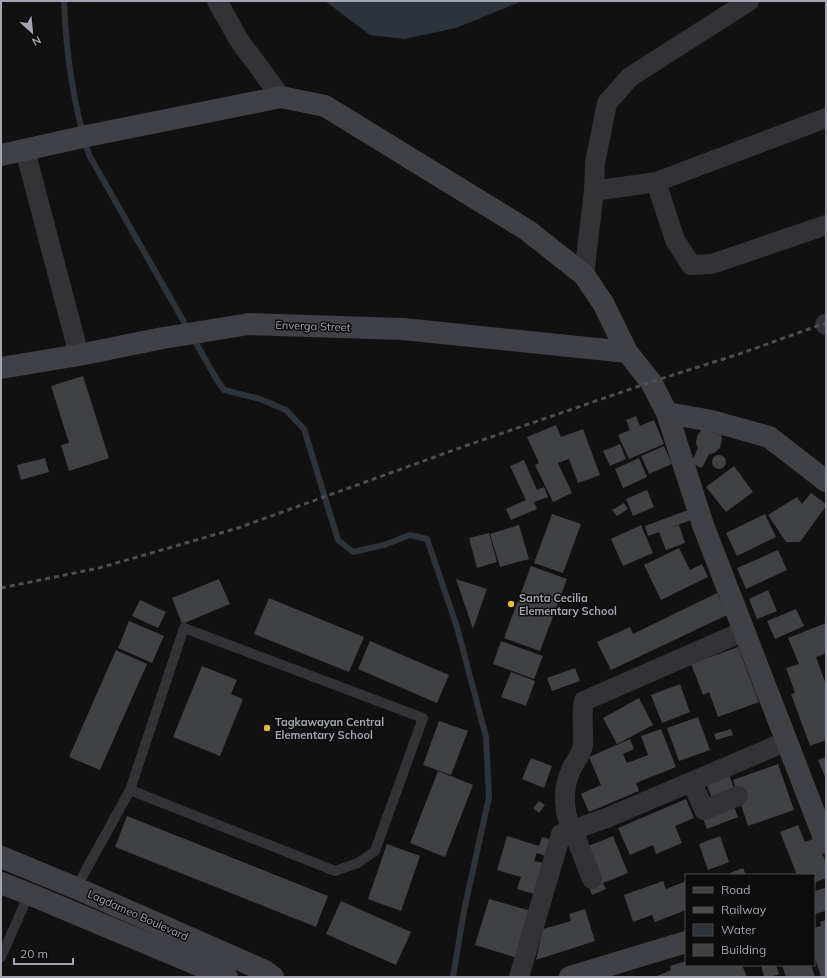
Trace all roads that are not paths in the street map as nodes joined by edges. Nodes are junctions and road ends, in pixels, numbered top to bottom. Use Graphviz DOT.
graph roads {
  1 [pos="217,1"];
  2 [pos="749,1"];
  3 [pos="281,97"];
  4 [pos="826,118"];
  5 [pos="25,150"];
  6 [pos="1,155"];
  7 [pos="656,182"];
  8 [pos="594,191"];
  9 [pos="826,225"];
  10 [pos="584,275"];
  11 [pos="627,352"];
  12 [pos="79,355"];
  13 [pos="1,368"];
  14 [pos="667,413"];
  15 [pos="826,481"];
  16 [pos="744,631"];
  17 [pos="787,741"];
  18 [pos="692,782"];
  19 [pos="130,790"];
  20 [pos="738,796"];
  21 [pos="571,830"];
  22 [pos="826,843"];
  23 [pos="1,857"];
  24 [pos="592,879"];
  25 [pos="1,883"];
  26 [pos="76,888"];
  27 [pos="29,894"];
  28 [pos="826,899"];
  29 [pos="815,903"];
  30 [pos="685,942"];
  31 [pos="1,956"];
  32 [pos="227,977"];
  33 [pos="273,977"];
  34 [pos="519,977"];
  35 [pos="570,977"];
  1 -- 3 [label="street"];
  2 -- 8 [label="street"];
  3 -- 5 [label="main road"];
  3 -- 10 [label="main road"];
  4 -- 7 [label="street"];
  5 -- 6 [label="main road"];
  5 -- 12 [label="street"];
  7 -- 8 [label="street"];
  7 -- 9 [label="street"];
  8 -- 10 [label="street"];
  10 -- 11 [label="main road"];
  11 -- 12 [label="main road, Enverga Street"];
  11 -- 14 [label="main road"];
  12 -- 13 [label="main road, Enverga Street"];
  14 -- 15 [label="main road"];
  14 -- 16 [label="main road"];
  16 -- 17 [label="main road"];
  16 -- 21 [label="street"];
  17 -- 18 [label="street"];
  17 -- 22 [label="main road"];
  18 -- 20 [label="street"];
  18 -- 21 [label="street"];
  19 -- 19 [label="lane"];
  19 -- 26 [label="lane"];
  21 -- 24 [label="street"];
  21 -- 34 [label="street"];
  23 -- 26 [label="main road, Lagdameo Boulevard"];
  25 -- 27 [label="main road, Lagdameo Boulevard"];
  26 -- 33 [label="main road, Lagdameo Boulevard"];
  27 -- 31 [label="lane"];
  27 -- 32 [label="main road, Lagdameo Boulevard"];
  28 -- 29 [label="main road"];
  30 -- 35 [label="main road"];
}
